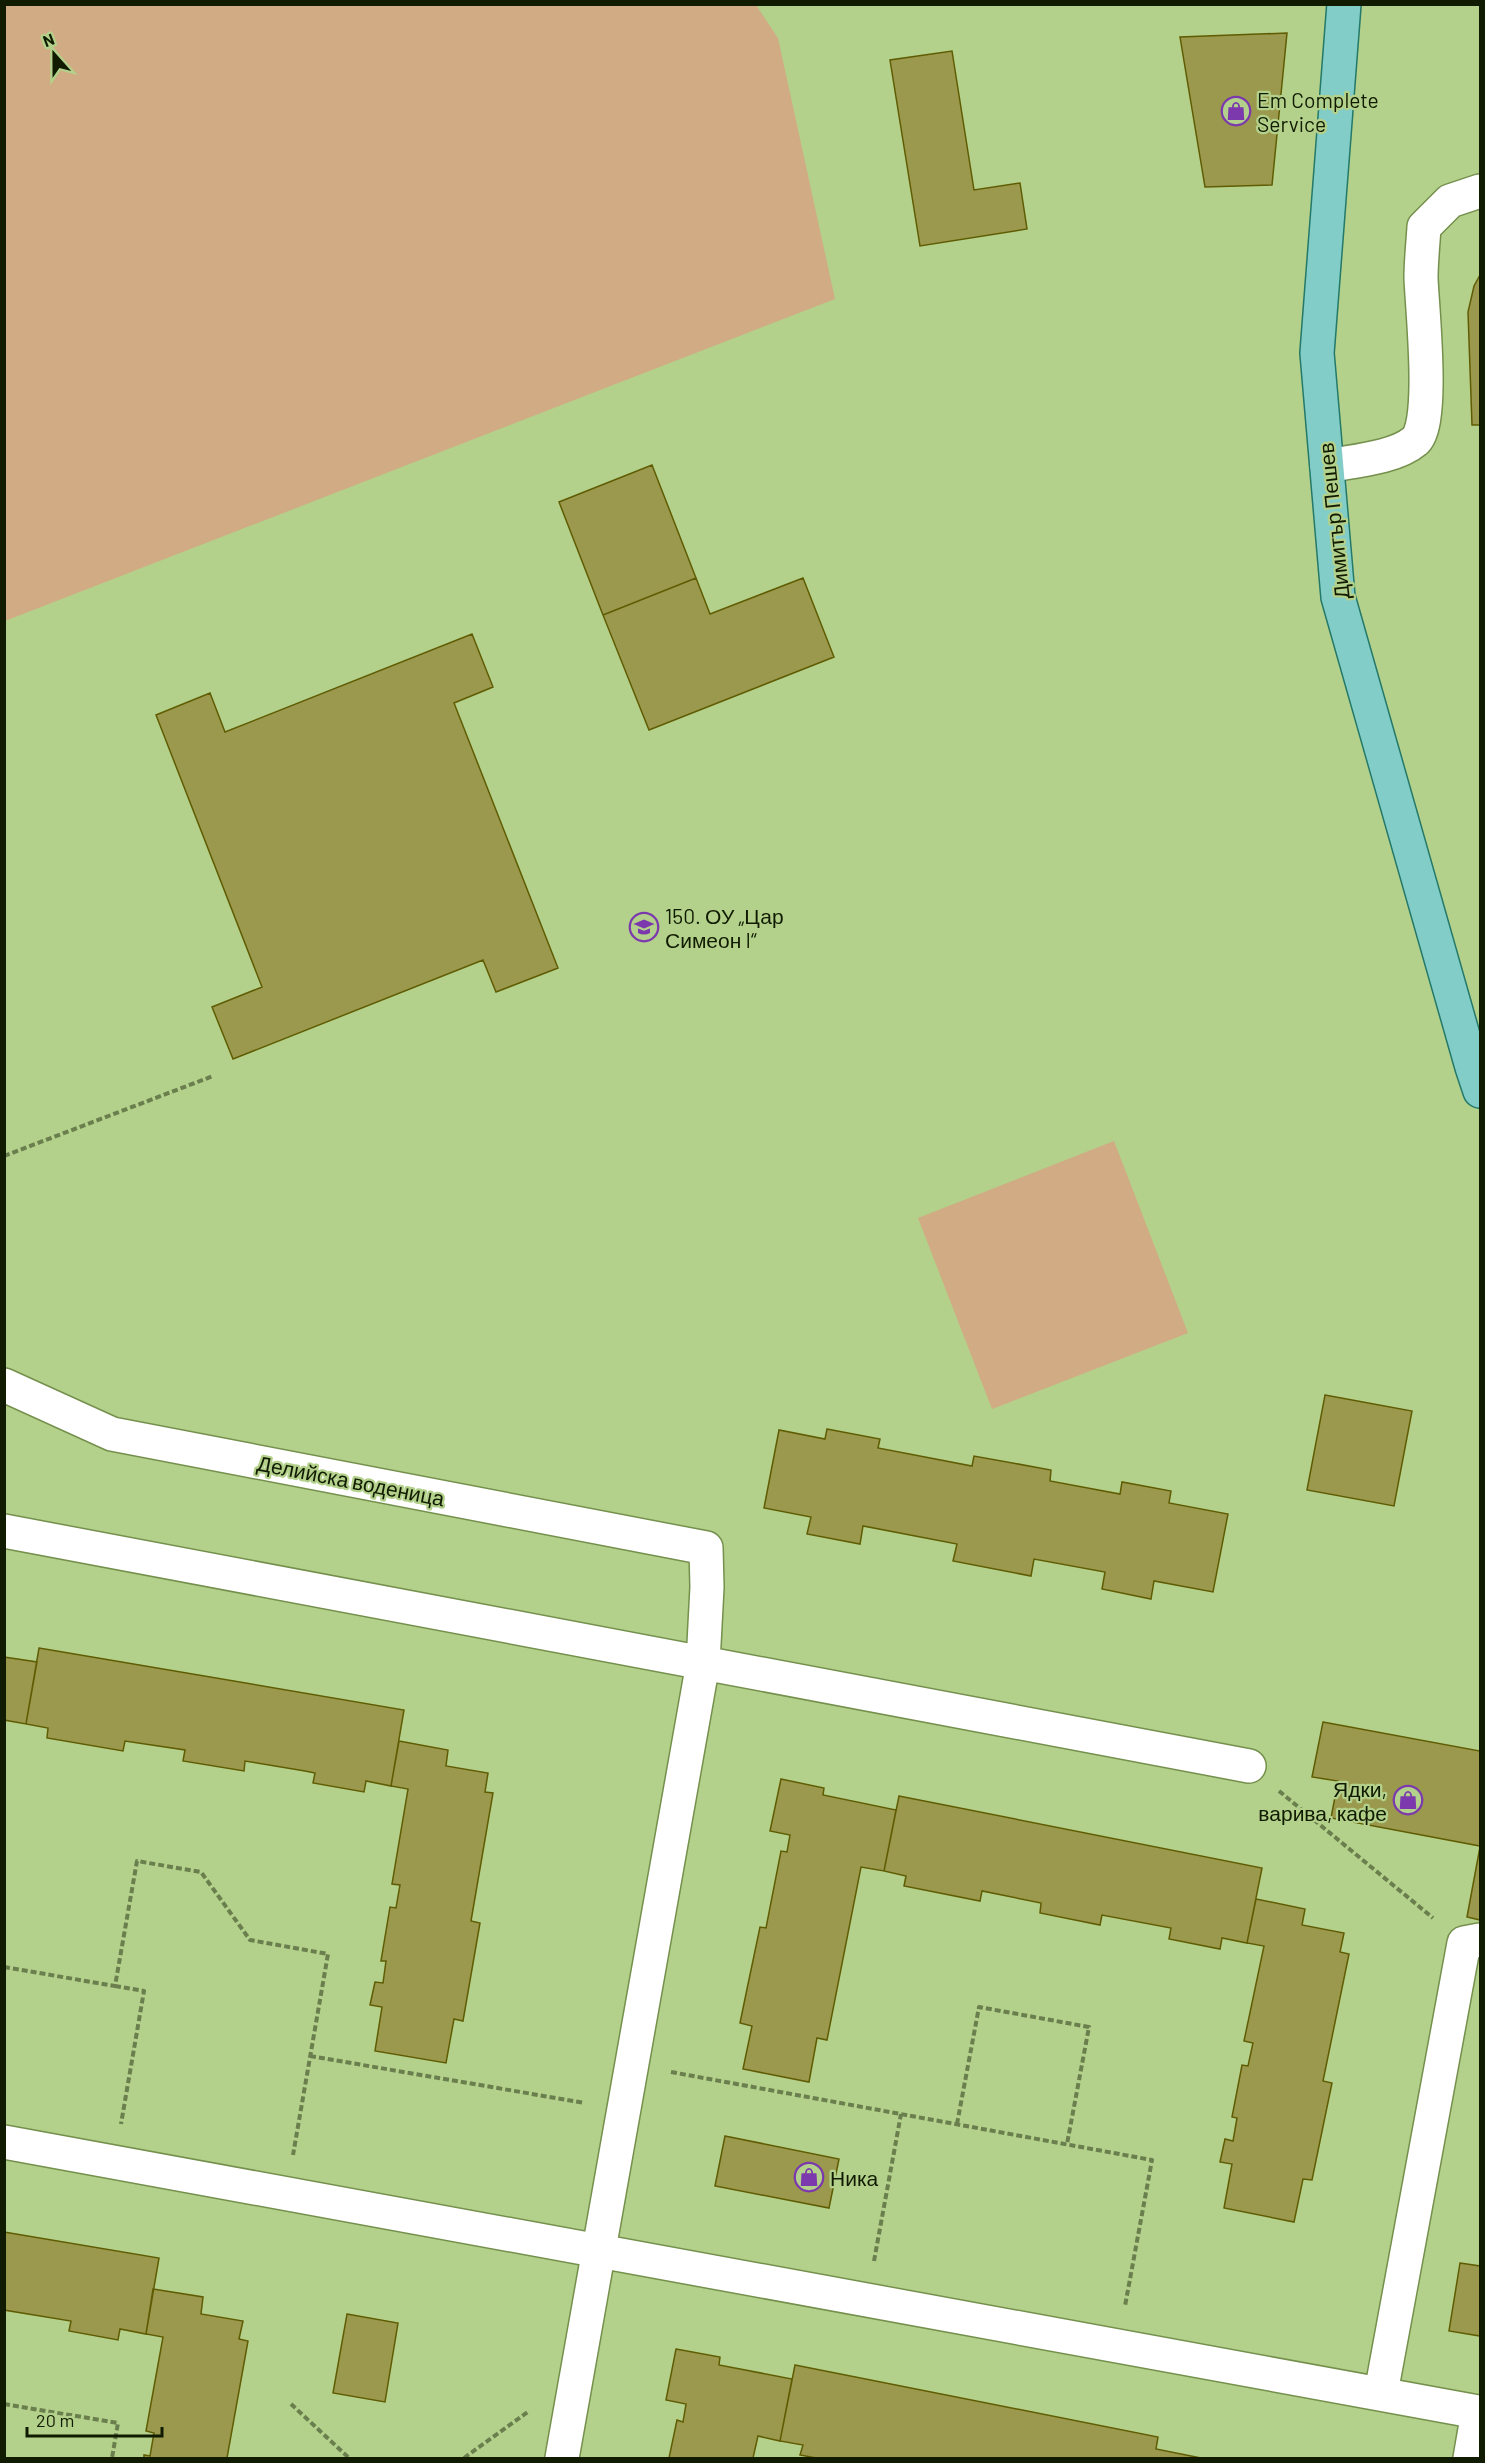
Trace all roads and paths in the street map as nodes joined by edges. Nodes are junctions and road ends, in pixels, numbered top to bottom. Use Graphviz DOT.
graph roads {
  1 [pos="1344,4"];
  2 [pos="1480,191"];
  3 [pos="1327,466"];
  4 [pos="213,1076"];
  5 [pos="1480,1091"];
  6 [pos="4,1156"];
  7 [pos="4,1385"];
  8 [pos="4,1531"];
  9 [pos="703,1663"];
  10 [pos="1249,1766"];
  11 [pos="1472,1942"];
  12 [pos="4,1967"];
  13 [pos="116,1986"];
  14 [pos="310,2056"];
  15 [pos="632,2064"];
  16 [pos="624,2109"];
  17 [pos="901,2114"];
  18 [pos="957,2124"];
  19 [pos="4,2142"];
  20 [pos="1067,2144"];
  21 [pos="114,2162"];
  22 [pos="286,2193"];
  23 [pos="599,2250"];
  24 [pos="867,2300"];
  25 [pos="1117,2345"];
  26 [pos="577,2375"];
  27 [pos="1381,2393"];
  28 [pos="4,2404"];
  29 [pos="291,2404"];
  30 [pos="112,2458"];
  31 [pos="349,2458"];
  32 [pos="464,2458"];
  33 [pos="562,2458"];
  34 [pos="1470,2458"];
  1 -- 3 [label="main road, Димитър Пешев"];
  2 -- 3 [label="street"];
  3 -- 5 [label="main road, Димитър Пешев"];
  4 -- 6 [label="path"];
  7 -- 9 [label="street, Делийска воденица"];
  8 -- 9 [label="street"];
  9 -- 10 [label="street"];
  9 -- 15 [label="street"];
  10 -- 11 [label="path"];
  11 -- 27 [label="street"];
  12 -- 13 [label="path"];
  13 -- 14 [label="path"];
  13 -- 21 [label="path"];
  14 -- 16 [label="path"];
  14 -- 22 [label="path"];
  15 -- 16 [label="street"];
  15 -- 17 [label="path"];
  16 -- 23 [label="street"];
  17 -- 18 [label="path"];
  17 -- 24 [label="path"];
  18 -- 20 [label="path"];
  18 -- 20 [label="path"];
  19 -- 21 [label="street"];
  20 -- 25 [label="path"];
  21 -- 22 [label="street"];
  22 -- 23 [label="street"];
  23 -- 24 [label="street"];
  23 -- 26 [label="street"];
  24 -- 25 [label="street"];
  25 -- 27 [label="street"];
  26 -- 32 [label="path"];
  26 -- 33 [label="street"];
  27 -- 34 [label="street"];
  28 -- 30 [label="path"];
  29 -- 31 [label="path"];
}
